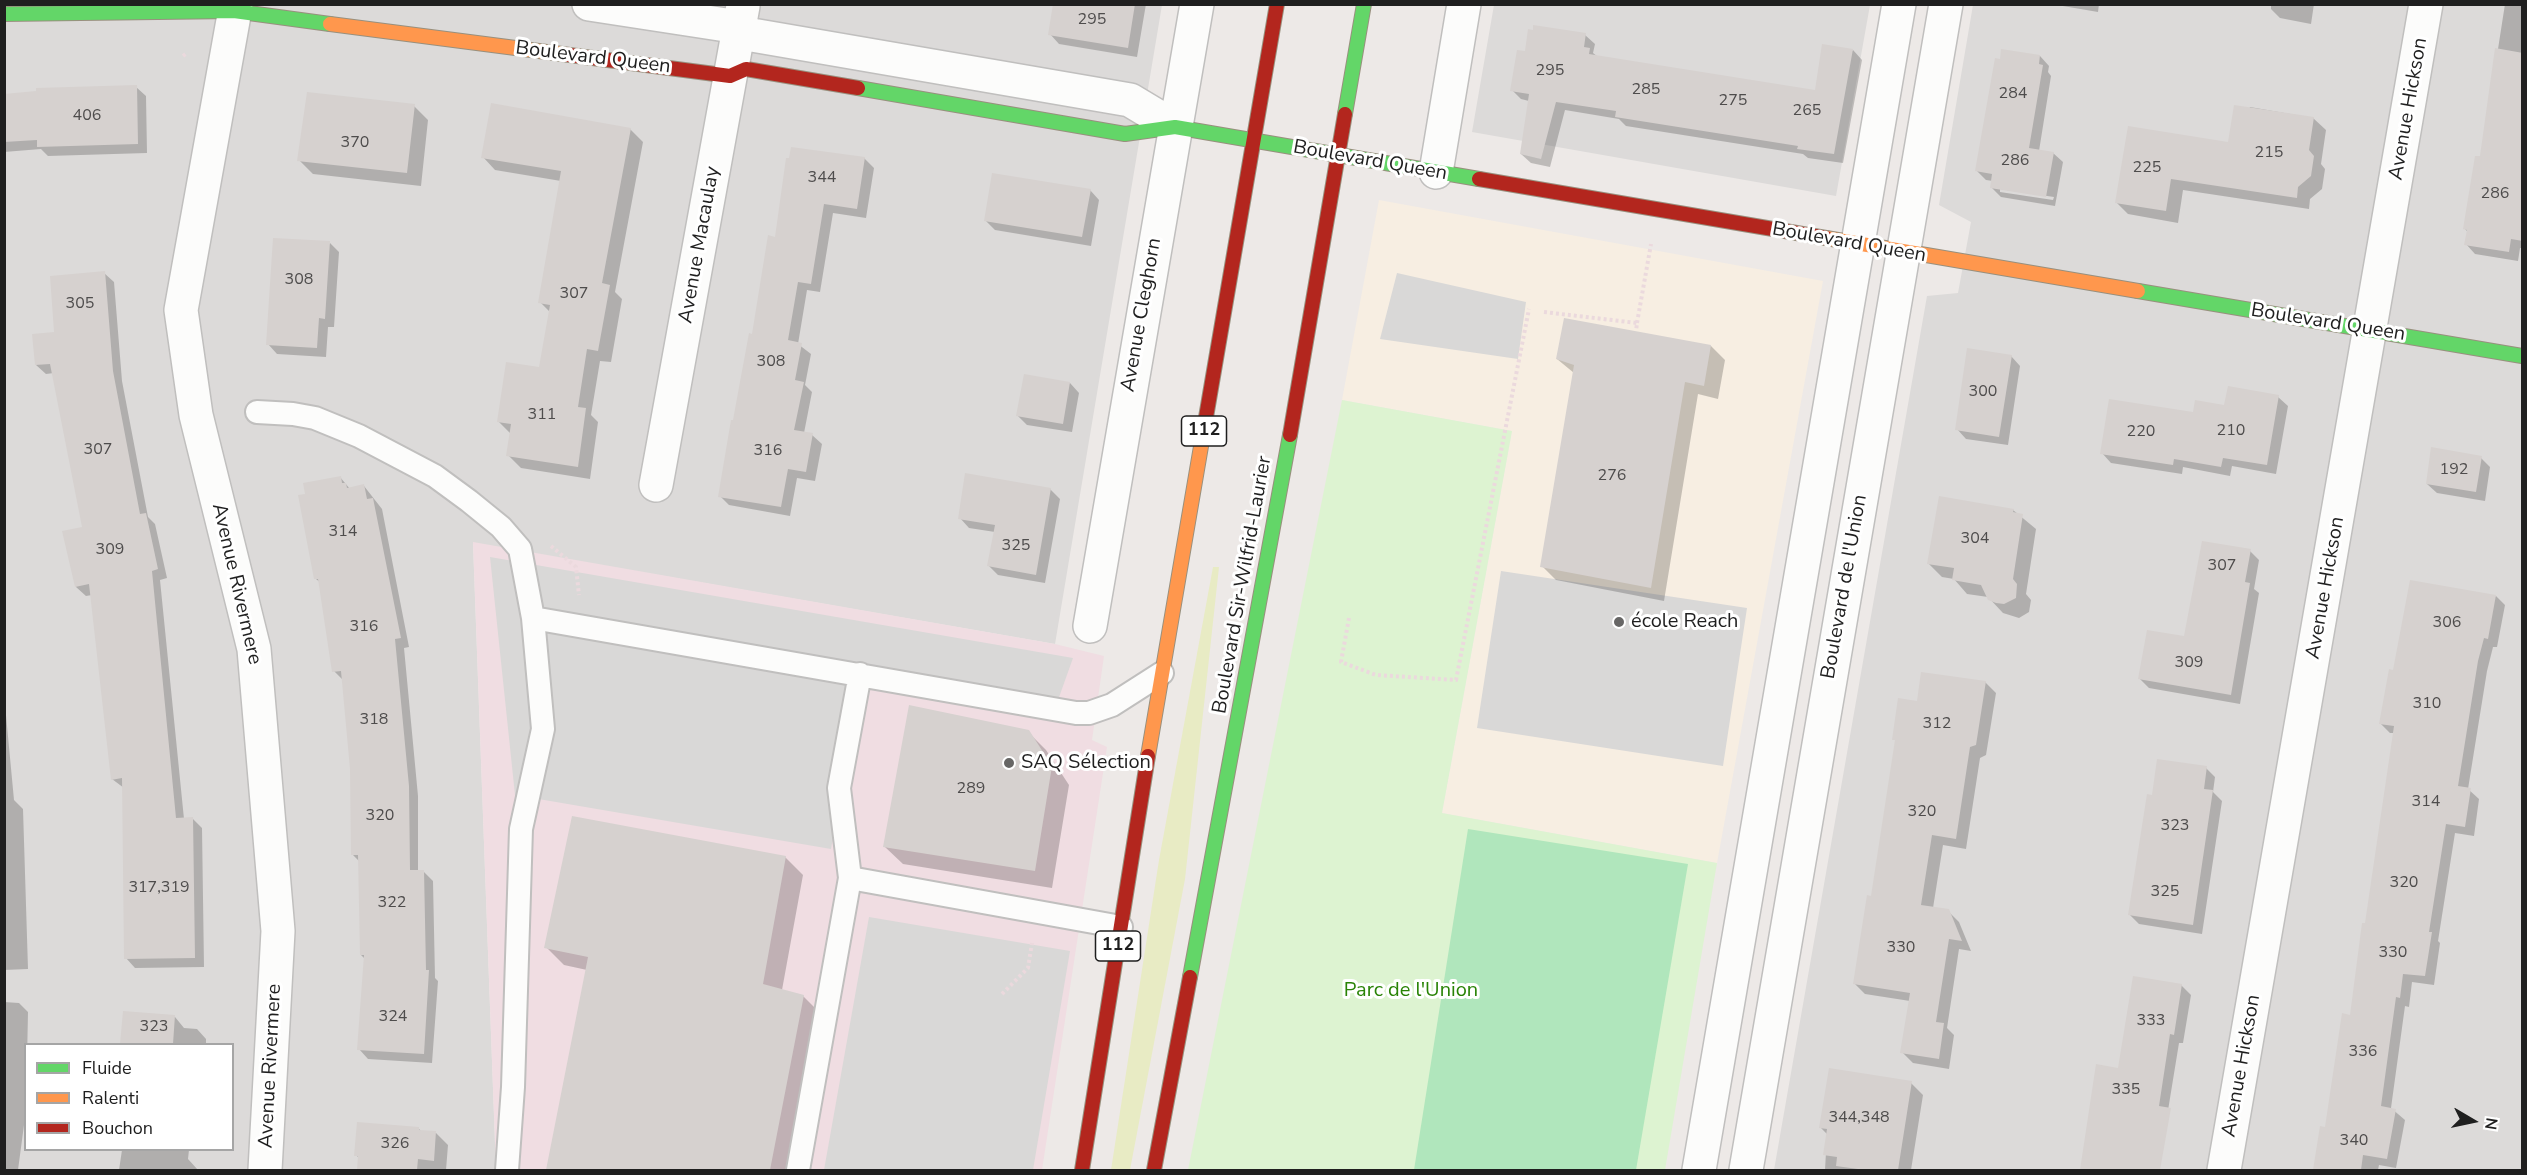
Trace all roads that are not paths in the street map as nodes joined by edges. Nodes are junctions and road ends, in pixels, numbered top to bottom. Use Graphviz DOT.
graph roads {
  1 [pos="589,4"];
  2 [pos="1197,4"];
  3 [pos="1277,4"];
  4 [pos="1364,4"];
  5 [pos="1464,4"];
  6 [pos="1899,4"];
  7 [pos="1946,4"];
  8 [pos="2426,4"];
  9 [pos="235,8"];
  10 [pos="4,14"];
  11 [pos="741,16"];
  12 [pos="730,76"];
  13 [pos="1175,127"];
  14 [pos="1254,141"];
  15 [pos="1338,155"];
  16 [pos="1436,172"];
  17 [pos="1857,244"];
  18 [pos="1902,252"];
  19 [pos="2371,330"];
  20 [pos="2523,356"];
  21 [pos="257,412"];
  22 [pos="656,485"];
  23 [pos="533,618"];
  24 [pos="1090,626"];
  25 [pos="1161,673"];
  26 [pos="860,674"];
  27 [pos="850,878"];
  28 [pos="1121,927"];
  29 [pos="265,1170"];
  30 [pos="507,1170"];
  31 [pos="798,1170"];
  32 [pos="1083,1170"];
  33 [pos="1154,1170"];
  34 [pos="1699,1170"];
  35 [pos="1746,1170"];
  36 [pos="2224,1170"];
  1 -- 11 [label="street, Boulevard Queen"];
  2 -- 13 [label="street, Avenue Cleghorn"];
  3 -- 14 [label="street, 112"];
  4 -- 15 [label="street, Boulevard Sir-Wilfrid-Laurier"];
  5 -- 16 [label="street"];
  6 -- 17 [label="street"];
  7 -- 18 [label="street, Boulevard de l'Union"];
  8 -- 19 [label="street, Avenue Hickson"];
  9 -- 10 [label="street, Boulevard Queen"];
  9 -- 12 [label="street, Boulevard Queen"];
  9 -- 29 [label="street, Avenue Rivermere"];
  11 -- 12 [label="street, Avenue Macaulay"];
  11 -- 13 [label="street, Boulevard Queen"];
  12 -- 13 [label="street, Boulevard Queen"];
  12 -- 22 [label="street, Avenue Macaulay"];
  13 -- 14 [label="street, Boulevard Queen"];
  13 -- 24 [label="street, Avenue Cleghorn"];
  14 -- 15 [label="street, Boulevard Queen"];
  14 -- 25 [label="street, 112"];
  15 -- 16 [label="street, Boulevard Queen"];
  15 -- 33 [label="street, Boulevard Sir-Wilfrid-Laurier"];
  16 -- 17 [label="street, Boulevard Queen"];
  17 -- 18 [label="street, Boulevard Queen"];
  17 -- 34 [label="street"];
  18 -- 19 [label="street, Boulevard Queen"];
  18 -- 35 [label="street, Boulevard de l'Union"];
  19 -- 20 [label="street, Boulevard Queen"];
  19 -- 36 [label="street, Avenue Hickson"];
  21 -- 23 [label="lane"];
  23 -- 26 [label="lane"];
  23 -- 30 [label="lane"];
  25 -- 26 [label="lane"];
  25 -- 28 [label="street, 112"];
  26 -- 27 [label="lane"];
  27 -- 28 [label="lane"];
  27 -- 31 [label="lane"];
  28 -- 32 [label="street, 112"];
}
